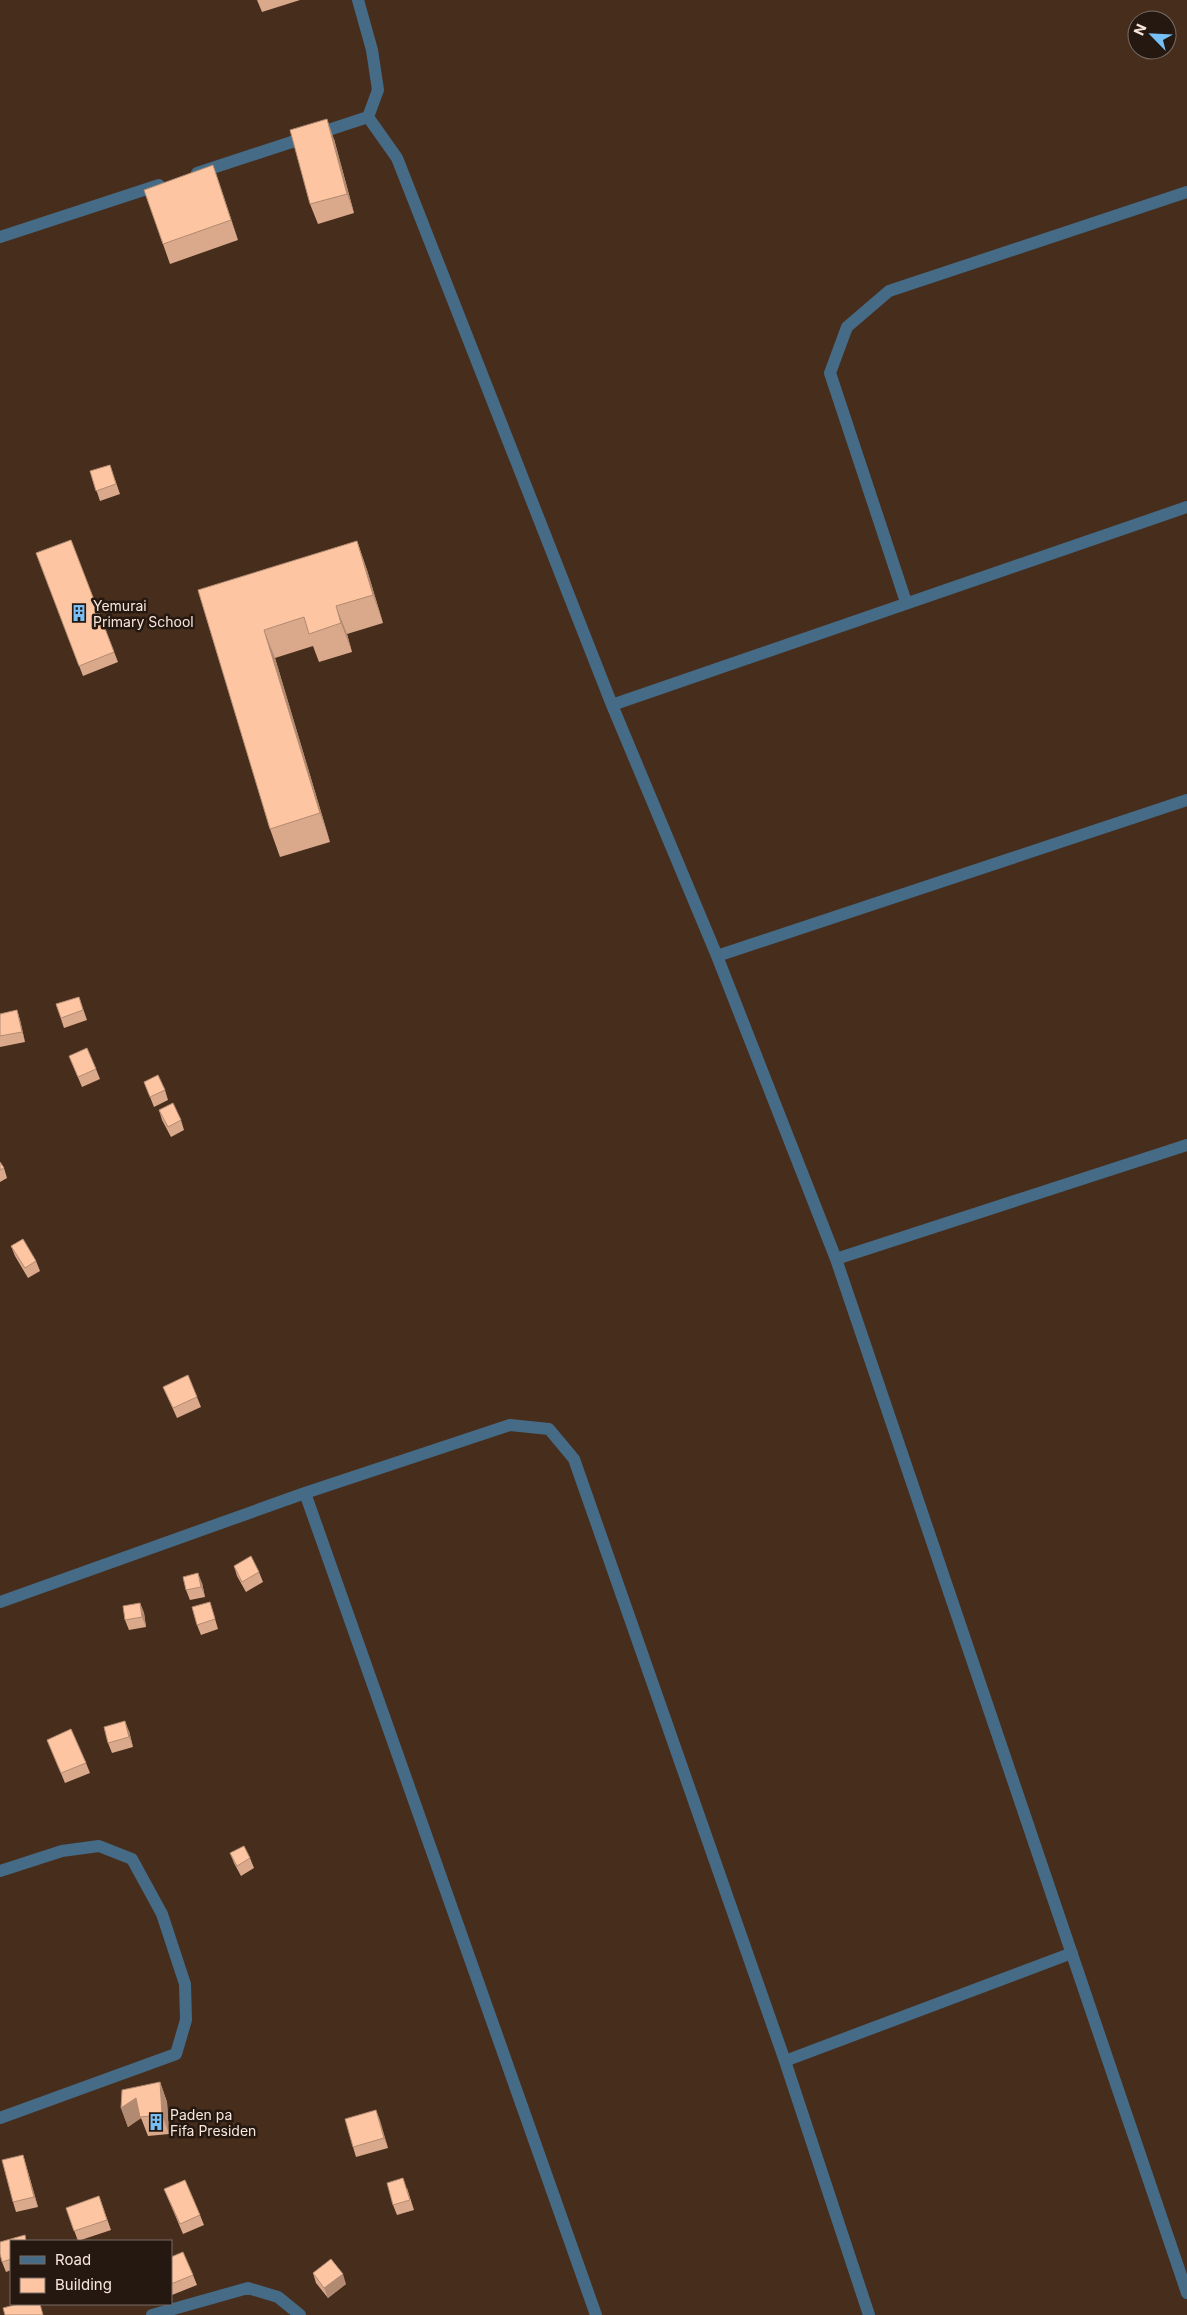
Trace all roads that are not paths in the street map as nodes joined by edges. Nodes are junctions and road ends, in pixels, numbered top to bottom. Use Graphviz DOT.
graph roads {
  1 [pos="358,0"];
  2 [pos="368,117"];
  3 [pos="1187,192"];
  4 [pos="0,237"];
  5 [pos="1187,507"];
  6 [pos="906,602"];
  7 [pos="612,705"];
  8 [pos="1187,800"];
  9 [pos="717,956"];
  10 [pos="1187,1145"];
  11 [pos="836,1259"];
  12 [pos="305,1493"];
  13 [pos="0,1602"];
  14 [pos="0,1871"];
  15 [pos="1072,1953"];
  16 [pos="785,2061"];
  17 [pos="0,2118"];
  18 [pos="1187,2293"];
  19 [pos="152,2315"];
  20 [pos="300,2315"];
  21 [pos="596,2315"];
  22 [pos="869,2315"];
  1 -- 2 [label="street"];
  2 -- 4 [label="street"];
  2 -- 7 [label="street"];
  3 -- 6 [label="street"];
  5 -- 6 [label="street"];
  6 -- 7 [label="street"];
  7 -- 9 [label="street"];
  8 -- 9 [label="street"];
  9 -- 11 [label="street"];
  10 -- 11 [label="street"];
  11 -- 15 [label="street"];
  12 -- 13 [label="street"];
  12 -- 16 [label="street"];
  12 -- 21 [label="street"];
  14 -- 17 [label="street"];
  15 -- 16 [label="street"];
  15 -- 18 [label="street"];
  16 -- 22 [label="street"];
  19 -- 20 [label="street"];
}
